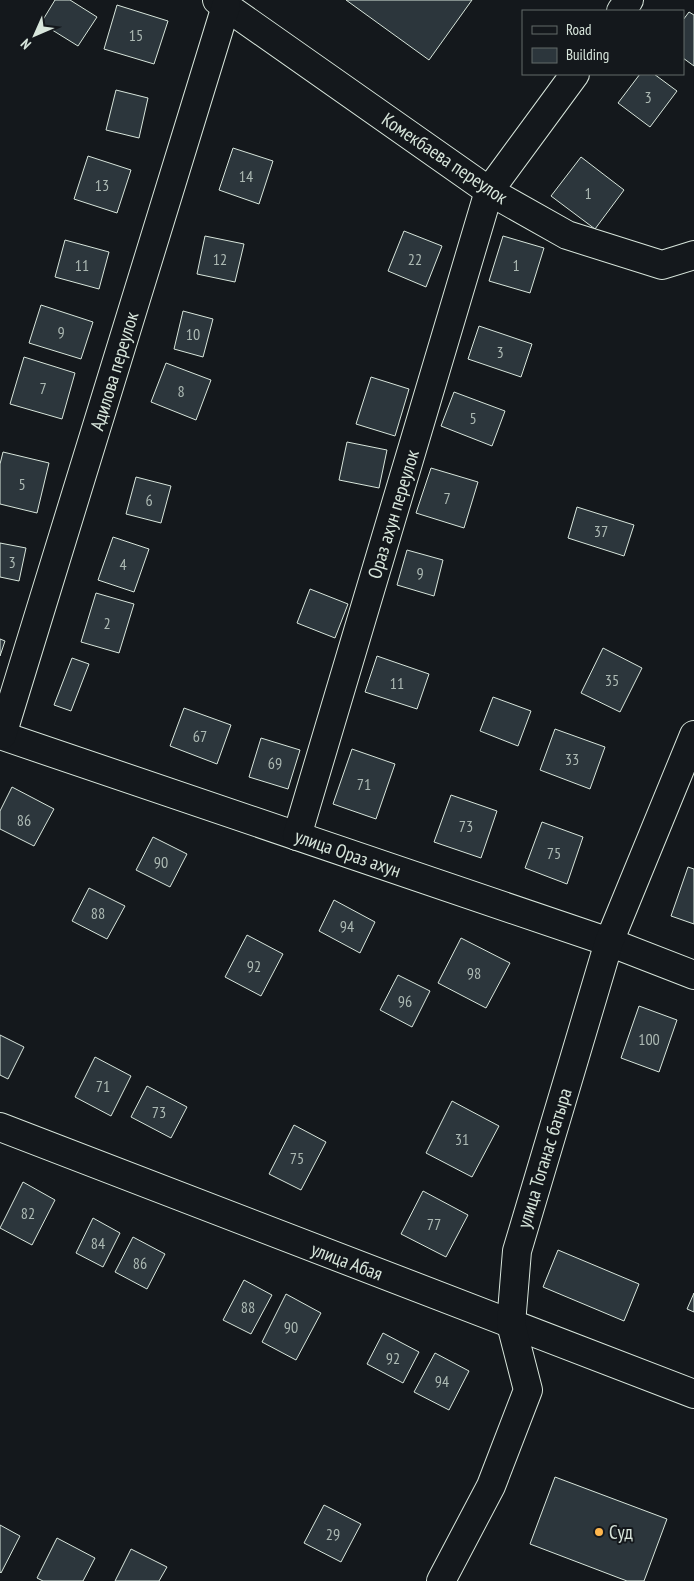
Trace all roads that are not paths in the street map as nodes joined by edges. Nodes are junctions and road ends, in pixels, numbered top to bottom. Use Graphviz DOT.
graph roads {
  1 [pos="221,3"];
  2 [pos="574,75"];
  3 [pos="489,191"];
  4 [pos="694,255"];
  5 [pos="1,735"];
  6 [pos="694,735"];
  7 [pos="297,836"];
  8 [pos="609,942"];
  9 [pos="694,975"];
  10 [pos="0,1127"];
  11 [pos="511,1324"];
  12 [pos="694,1394"];
  13 [pos="442,1581"];
  1 -- 3 [label="street, Комекбаева переулок"];
  1 -- 5 [label="street, Адилова переулок"];
  2 -- 3 [label="street, Ораз ахун переулок"];
  3 -- 4 [label="street, Комекбаева переулок"];
  3 -- 7 [label="street, Ораз ахун переулок"];
  5 -- 7 [label="street, улица Ораз ахун"];
  6 -- 8 [label="street, улица Тоганас батыра"];
  7 -- 8 [label="street, улица Ораз ахун"];
  8 -- 9 [label="street, улица Ораз ахун"];
  8 -- 11 [label="street, улица Тоганас батыра"];
  10 -- 11 [label="street, улица Абая"];
  11 -- 12 [label="street, улица Абая"];
  11 -- 13 [label="street, улица Тоганас батыра"];
}
